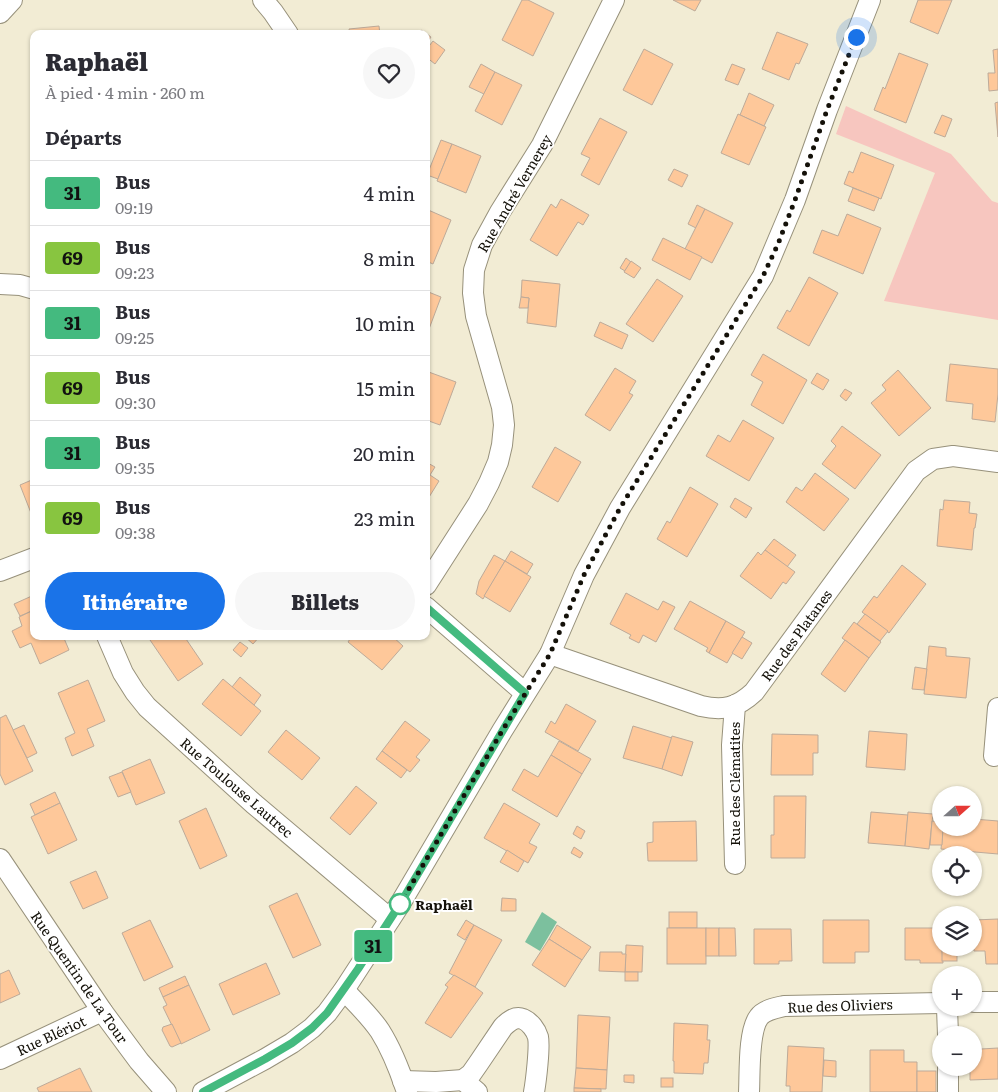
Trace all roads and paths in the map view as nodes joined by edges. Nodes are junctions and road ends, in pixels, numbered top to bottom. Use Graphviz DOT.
graph roads {
  1 [pos="12,0"];
  2 [pos="263,0"];
  3 [pos="614,0"];
  4 [pos="870,0"];
  5 [pos="0,13"];
  6 [pos="285,30"];
  7 [pos="0,284"];
  8 [pos="30,287"];
  9 [pos="998,462"];
  10 [pos="30,560"];
  11 [pos="0,572"];
  12 [pos="430,579"];
  13 [pos="430,610"];
  14 [pos="109,640"];
  15 [pos="550,654"];
  16 [pos="525,693"];
  17 [pos="735,705"];
  18 [pos="998,708"];
  19 [pos="994,756"];
  20 [pos="0,859"];
  21 [pos="734,864"];
  22 [pos="390,919"];
  23 [pos="344,990"];
  24 [pos="932,1002"];
  25 [pos="982,1002"];
  26 [pos="998,1002"];
  27 [pos="102,1011"];
  28 [pos="0,1059"];
  29 [pos="948,1076"];
  30 [pos="470,1086"];
  31 [pos="405,1087"];
  32 [pos="166,1092"];
  33 [pos="203,1092"];
  34 [pos="534,1092"];
  35 [pos="749,1092"];
  36 [pos="948,1092"];
  1 -- 5 [label="street"];
  2 -- 6 [label="street"];
  3 -- 12 [label="street, Rue André Vernerey"];
  4 -- 15 [label="street"];
  7 -- 8 [label="street"];
  9 -- 17 [label="street, Rue des Platanes"];
  10 -- 11 [label="street"];
  13 -- 16 [label="street"];
  14 -- 22 [label="street, Rue Toulouse Lautrec"];
  15 -- 16 [label="street"];
  15 -- 17 [label="street, Rue des Platanes"];
  16 -- 22 [label="street"];
  17 -- 21 [label="street, Rue des Clématites"];
  18 -- 19 [label="street"];
  20 -- 27 [label="street, Rue Quentin de La Tour"];
  22 -- 23 [label="street"];
  23 -- 31 [label="street"];
  23 -- 33 [label="street"];
  24 -- 35 [label="street, Rue des Oliviers"];
  25 -- 26 [label="street"];
  27 -- 28 [label="street, Rue Blériot"];
  27 -- 32 [label="street, Rue Quentin de La Tour"];
  29 -- 36 [label="street"];
  30 -- 31 [label="street"];
  30 -- 34 [label="street"];
}
